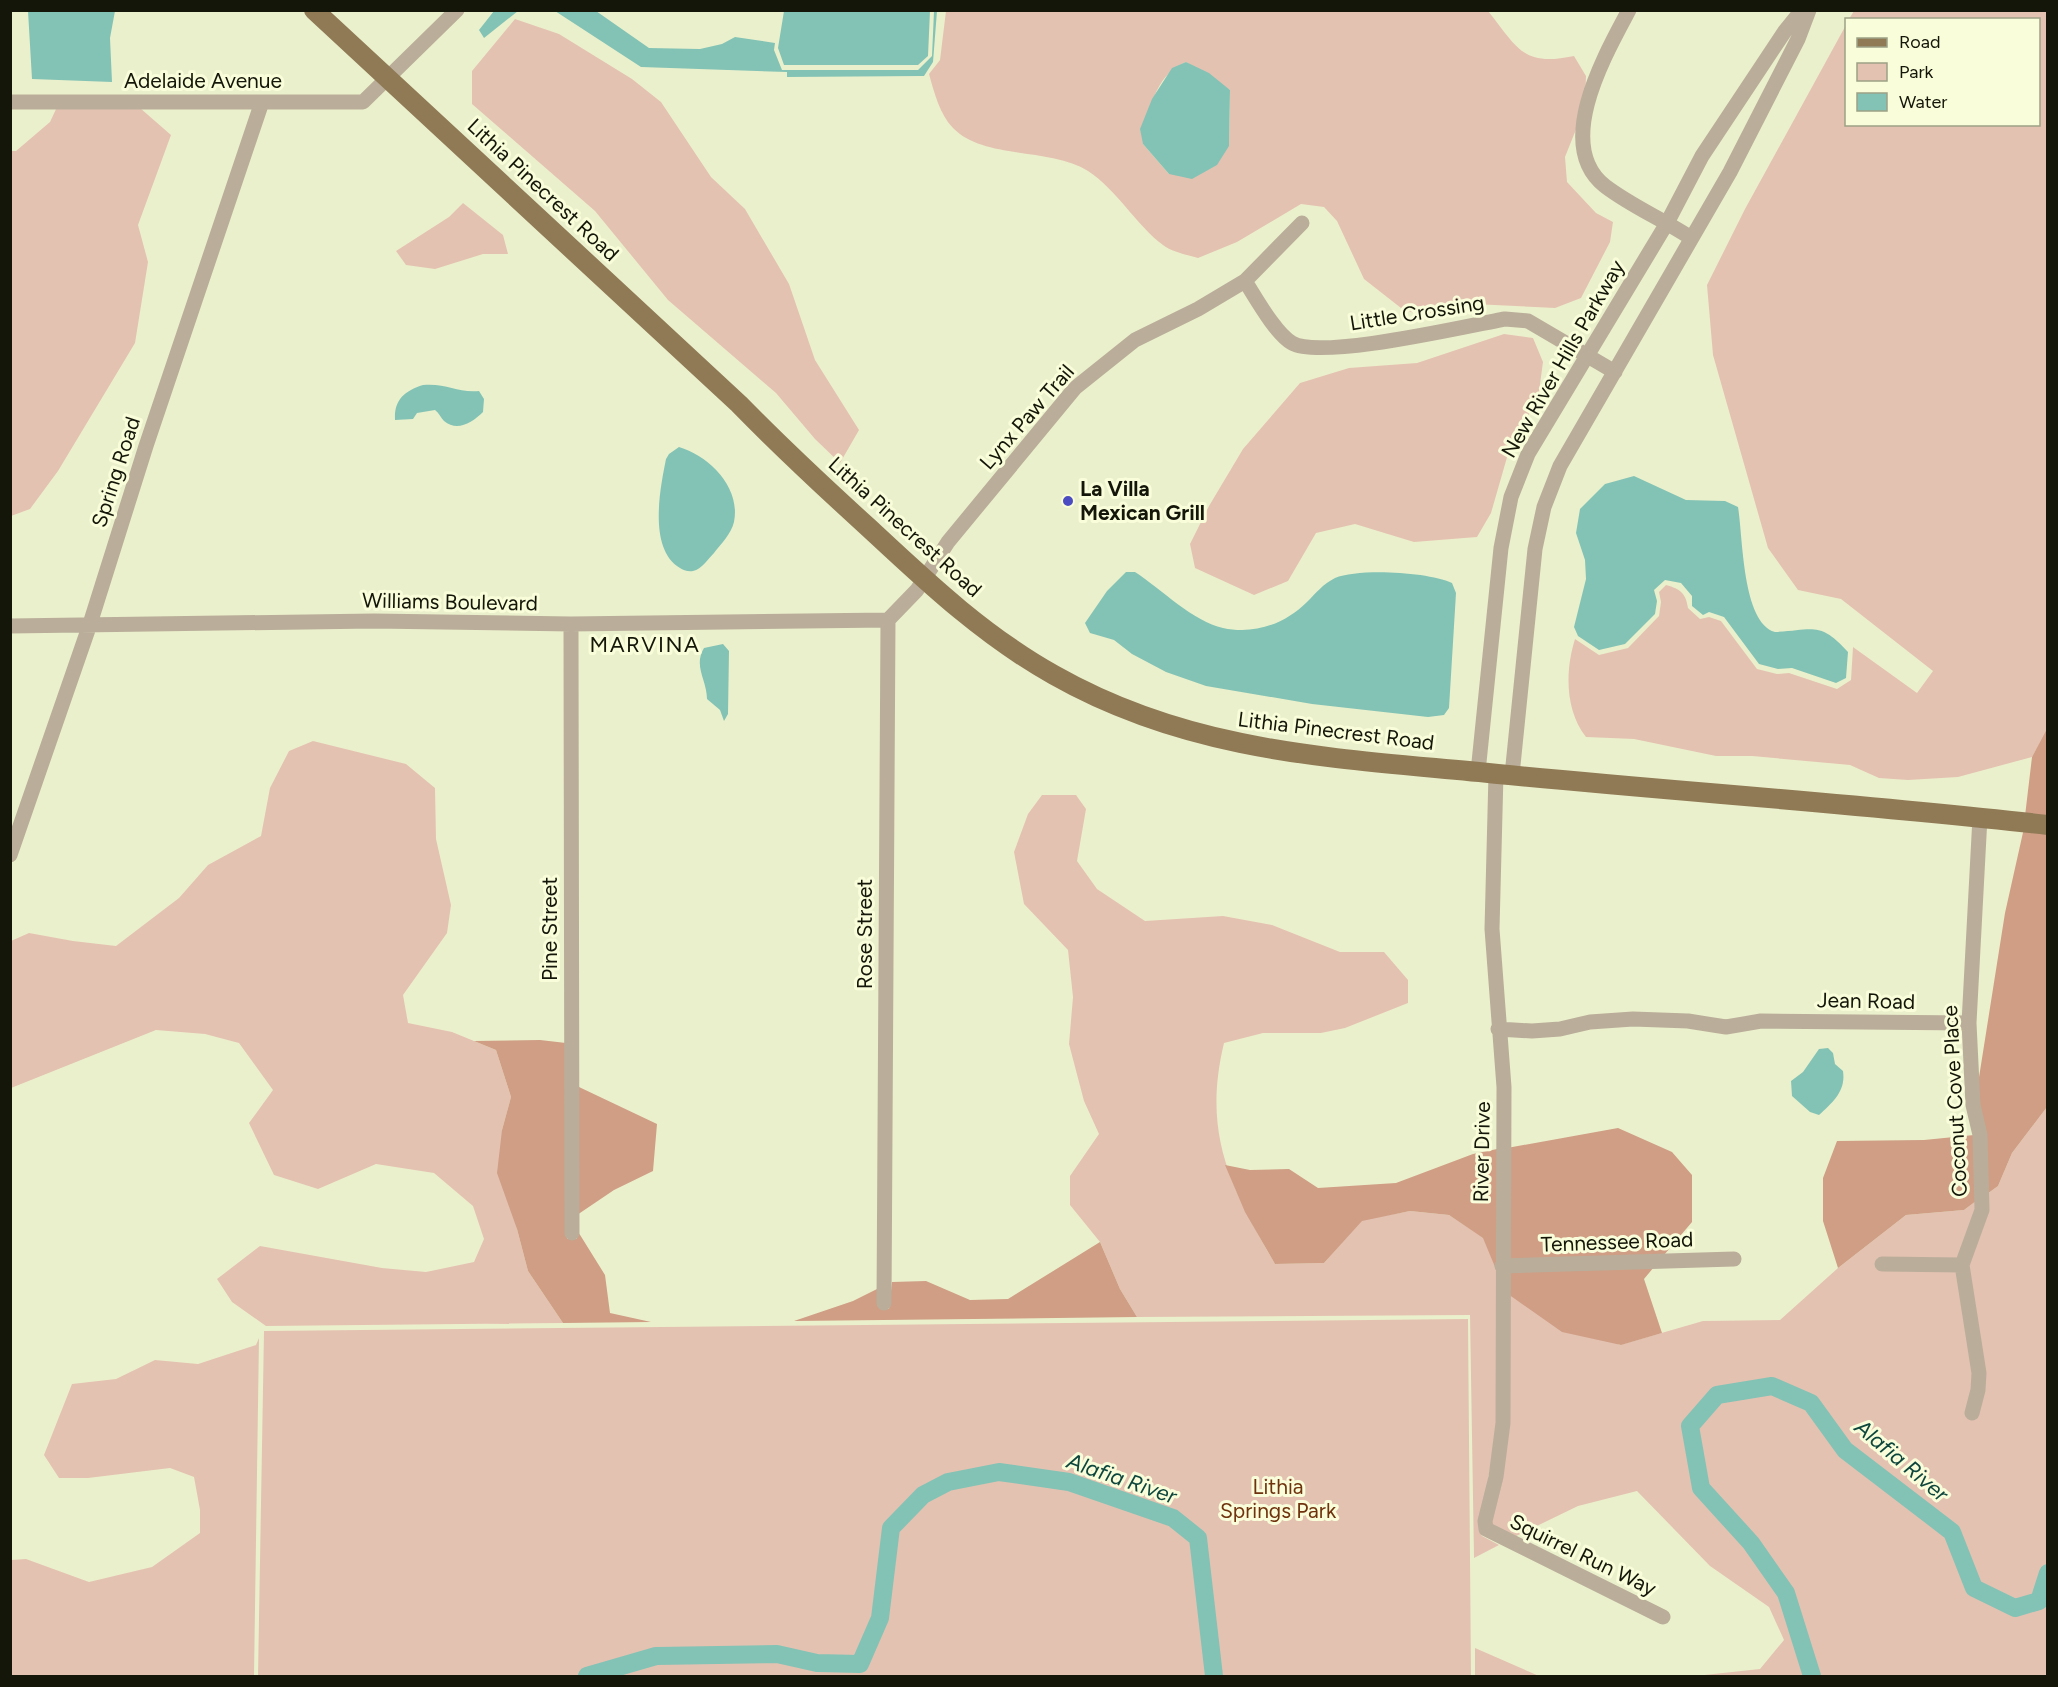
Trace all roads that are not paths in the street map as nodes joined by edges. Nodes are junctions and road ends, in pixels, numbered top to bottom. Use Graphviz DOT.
graph roads {
  1 [pos="314,10"];
  2 [pos="457,10"];
  3 [pos="1629,10"];
  4 [pos="1802,10"];
  5 [pos="1809,10"];
  6 [pos="388,80"];
  7 [pos="10,102"];
  8 [pos="261,102"];
  9 [pos="1302,223"];
  10 [pos="1667,223"];
  11 [pos="1691,238"];
  12 [pos="1245,281"];
  13 [pos="1588,354"];
  14 [pos="1615,372"];
  15 [pos="927,575"];
  16 [pos="888,620"];
  17 [pos="571,624"];
  18 [pos="10,626"];
  19 [pos="89,627"];
  20 [pos="1496,769"];
  21 [pos="1980,817"];
  22 [pos="2048,825"];
  23 [pos="10,855"];
  24 [pos="1969,1023"];
  25 [pos="1498,1029"];
  26 [pos="572,1233"];
  27 [pos="1734,1259"];
  28 [pos="1882,1264"];
  29 [pos="1962,1264"];
  30 [pos="1502,1266"];
  31 [pos="884,1303"];
  32 [pos="1972,1413"];
  33 [pos="1486,1529"];
  34 [pos="1663,1617"];
  1 -- 6 [label="main road, Lithia Pinecrest Road"];
  2 -- 6 [label="street, Adelaide Avenue"];
  3 -- 10 [label="street"];
  4 -- 10 [label="street, New River Hills Parkway"];
  5 -- 11 [label="street"];
  6 -- 8 [label="street, Adelaide Avenue"];
  6 -- 15 [label="main road, Lithia Pinecrest Road"];
  7 -- 8 [label="street, Adelaide Avenue"];
  8 -- 19 [label="street, Spring Road"];
  9 -- 12 [label="street, Lynx Paw Trail"];
  10 -- 11 [label="street"];
  10 -- 13 [label="street, New River Hills Parkway"];
  11 -- 14 [label="street"];
  12 -- 13 [label="street, Little Crossing"];
  12 -- 15 [label="street, Lynx Paw Trail"];
  13 -- 14 [label="street, Little Crossing"];
  13 -- 20 [label="street, New River Hills Parkway"];
  14 -- 20 [label="street"];
  15 -- 16 [label="street"];
  15 -- 20 [label="main road, Lithia Pinecrest Road"];
  16 -- 17 [label="street, Williams Boulevard"];
  16 -- 31 [label="street, Rose Street"];
  17 -- 19 [label="street, Williams Boulevard"];
  17 -- 26 [label="street, Pine Street"];
  18 -- 19 [label="street, Williams Boulevard"];
  19 -- 23 [label="street, Spring Road"];
  20 -- 21 [label="main road, Lithia Pinecrest Road"];
  20 -- 25 [label="street, River Drive"];
  21 -- 22 [label="main road, Lithia Pinecrest Road"];
  21 -- 24 [label="street, Coconut Cove Place"];
  24 -- 25 [label="street, Jean Road"];
  24 -- 29 [label="street, Coconut Cove Place"];
  25 -- 30 [label="street, River Drive"];
  27 -- 30 [label="street, Tennessee Road"];
  28 -- 29 [label="street"];
  29 -- 32 [label="street, Coconut Cove Place"];
  30 -- 33 [label="street, River Drive"];
  33 -- 34 [label="street, Squirrel Run Way"];
}
